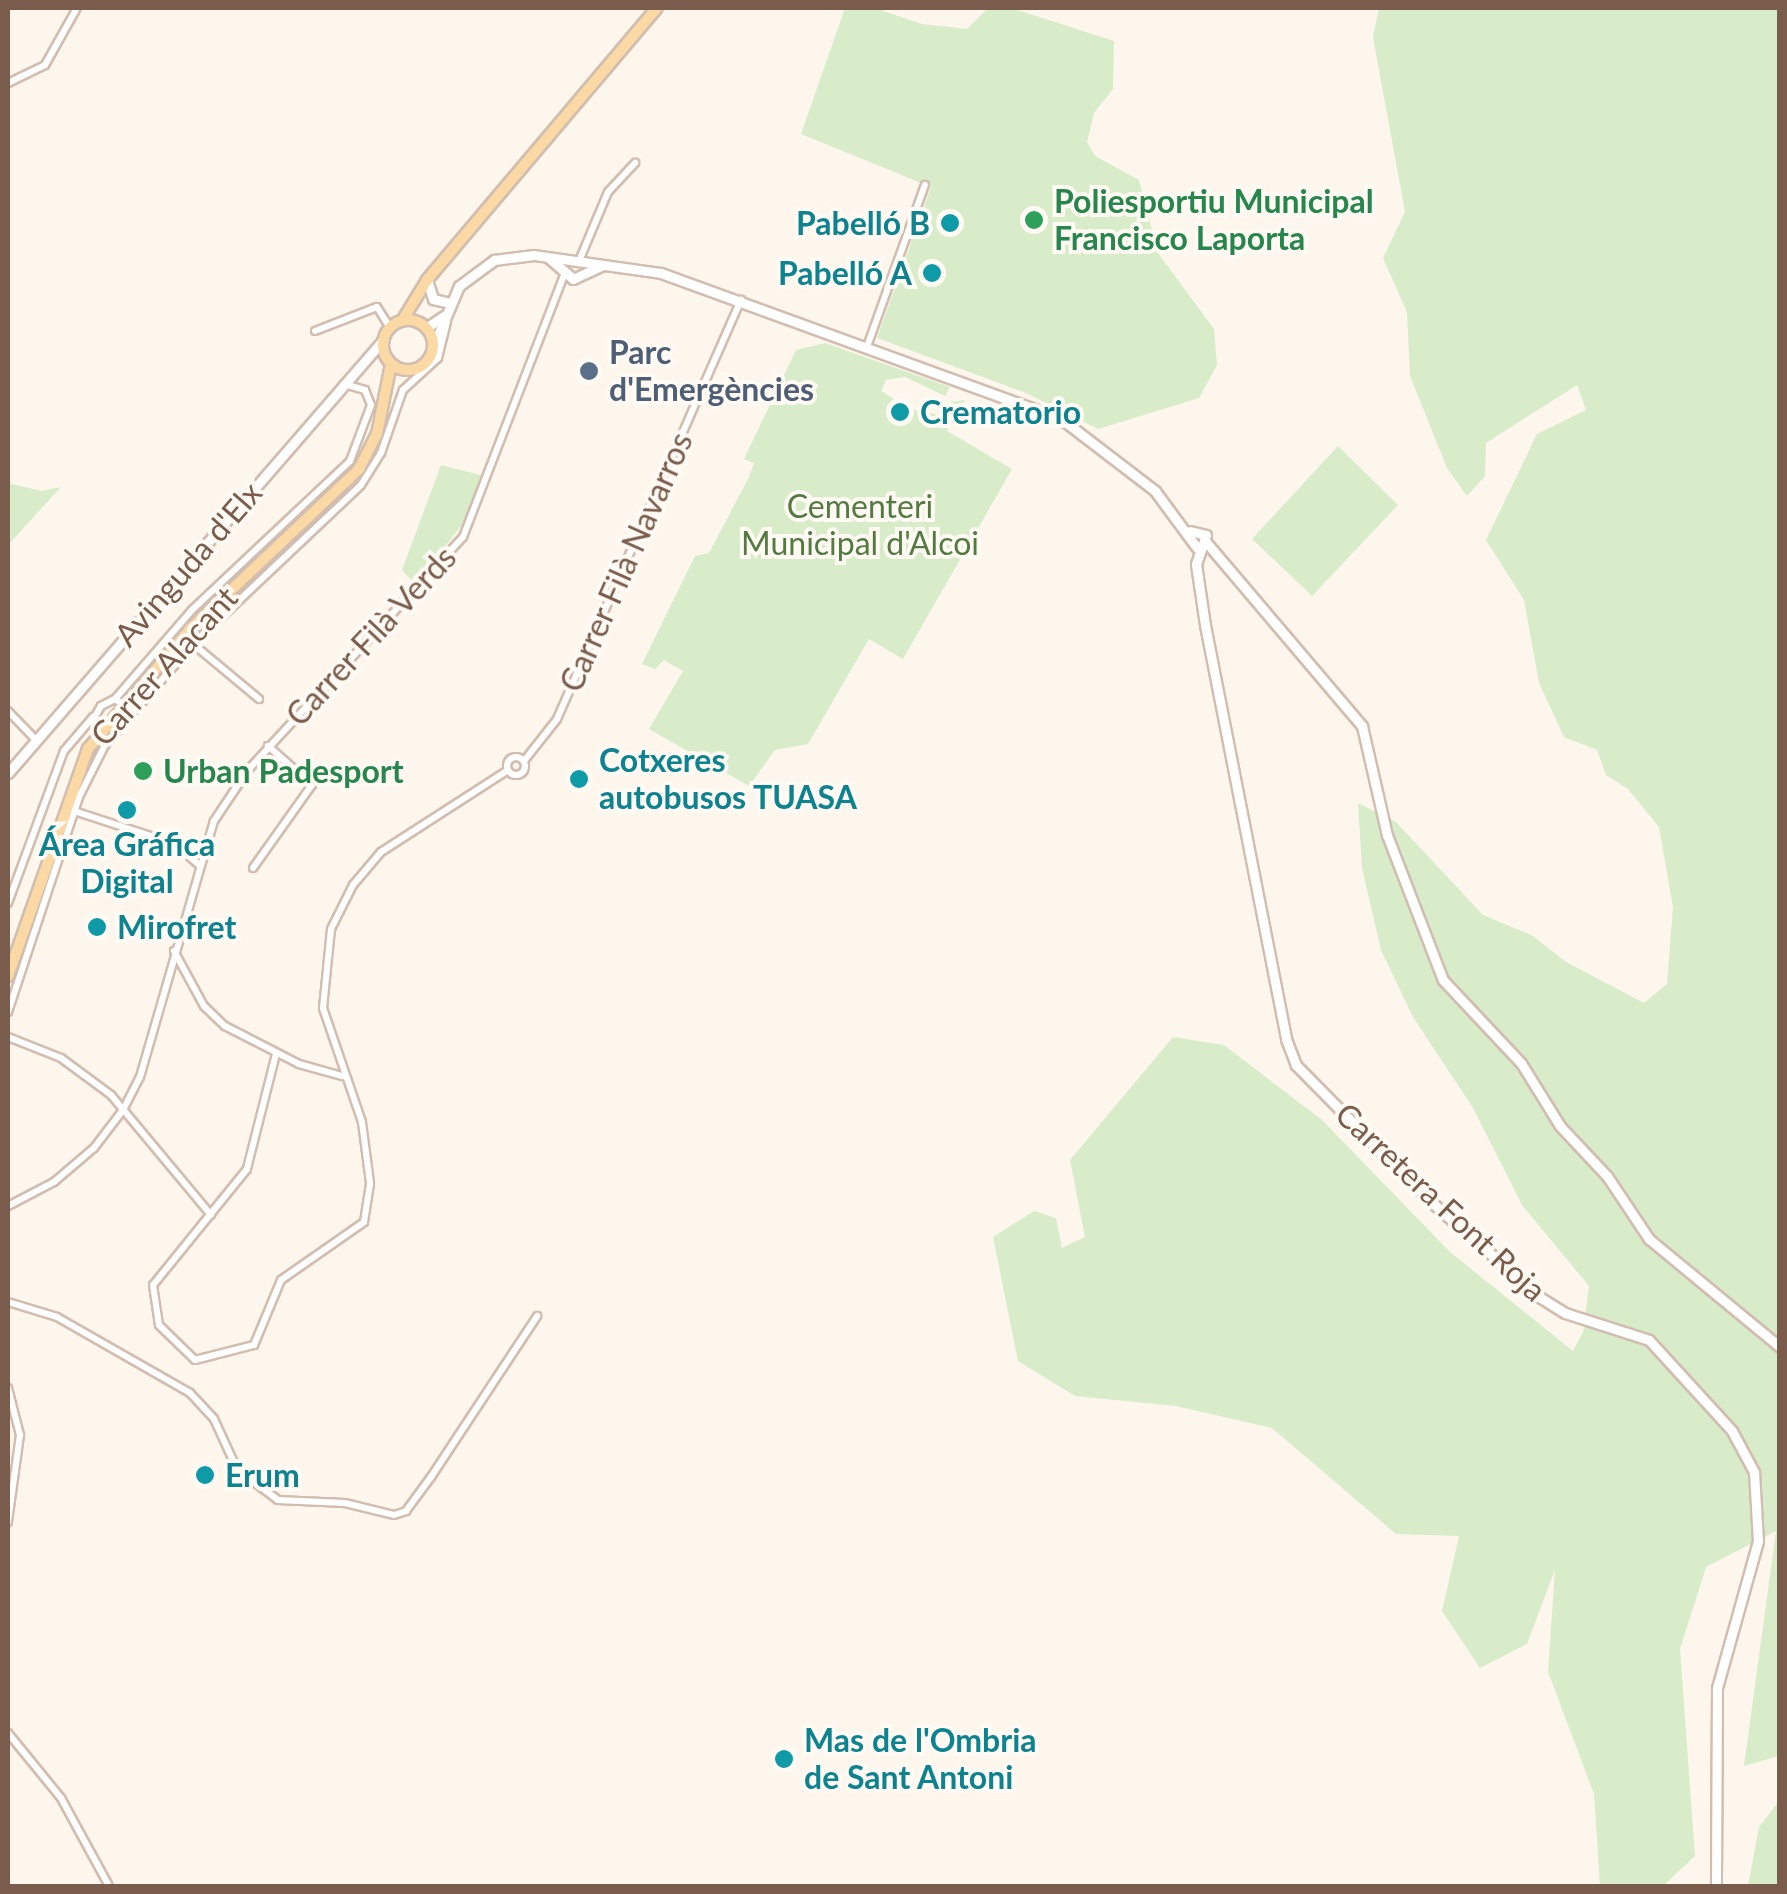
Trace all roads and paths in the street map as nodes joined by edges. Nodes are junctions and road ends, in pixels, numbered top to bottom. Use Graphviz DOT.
graph roads {
  1 [pos="77,8"];
  2 [pos="657,8"];
  3 [pos="8,83"];
  4 [pos="636,163"];
  5 [pos="926,184"];
  6 [pos="574,268"];
  7 [pos="427,280"];
  8 [pos="418,292"];
  9 [pos="741,300"];
  10 [pos="450,303"];
  11 [pos="446,314"];
  12 [pos="402,321"];
  13 [pos="424,326"];
  14 [pos="315,332"];
  15 [pos="387,333"];
  16 [pos="868,344"];
  17 [pos="433,348"];
  18 [pos="370,356"];
  19 [pos="388,359"];
  20 [pos="405,370"];
  21 [pos="344,384"];
  22 [pos="388,390"];
  23 [pos="368,455"];
  24 [pos="350,460"];
  25 [pos="370,474"];
  26 [pos="1202,545"];
  27 [pos="193,644"];
  28 [pos="260,700"];
  29 [pos="123,703"];
  30 [pos="8,711"];
  31 [pos="93,717"];
  32 [pos="129,720"];
  33 [pos="102,734"];
  34 [pos="34,739"];
  35 [pos="268,746"];
  36 [pos="524,762"];
  37 [pos="508,770"];
  38 [pos="8,773"];
  39 [pos="74,811"];
  40 [pos="199,866"];
  41 [pos="254,868"];
  42 [pos="8,904"];
  43 [pos="174,951"];
  44 [pos="8,976"];
  45 [pos="8,1012"];
  46 [pos="8,1036"];
  47 [pos="276,1054"];
  48 [pos="342,1076"];
  49 [pos="124,1110"];
  50 [pos="8,1206"];
  51 [pos="211,1215"];
  52 [pos="8,1302"];
  53 [pos="538,1316"];
  54 [pos="1780,1347"];
  55 [pos="8,1388"];
  56 [pos="8,1522"];
  57 [pos="8,1732"];
  58 [pos="109,1886"];
  59 [pos="1716,1886"];
  1 -- 3 [label="street"];
  2 -- 7 [label="main road"];
  4 -- 6 [label="street, Carrer Filà Verds"];
  5 -- 16 [label="street"];
  6 -- 9 [label="street"];
  6 -- 10 [label="street"];
  6 -- 35 [label="street, Carrer Filà Verds"];
  7 -- 8 [label="main road"];
  7 -- 10 [label="street"];
  8 -- 12 [label="main road"];
  8 -- 13 [label="main road"];
  9 -- 16 [label="street"];
  9 -- 36 [label="street, Carrer Filà Navarros"];
  10 -- 11 [label="street"];
  11 -- 13 [label="street"];
  11 -- 17 [label="street"];
  11 -- 25 [label="street, Carrer Alacant"];
  12 -- 13 [label="main road"];
  12 -- 15 [label="main road"];
  13 -- 17 [label="main road"];
  14 -- 15 [label="street"];
  15 -- 18 [label="street, Avinguda d'Elx"];
  15 -- 19 [label="main road"];
  16 -- 26 [label="street"];
  17 -- 20 [label="main road"];
  18 -- 19 [label="street"];
  18 -- 21 [label="street, Avinguda d'Elx"];
  19 -- 20 [label="main road"];
  19 -- 22 [label="main road, Carrer Alacant"];
  20 -- 22 [label="main road, Carrer Alacant"];
  21 -- 24 [label="street, Carrer Alacant"];
  21 -- 34 [label="street, Avinguda d'Elx"];
  22 -- 23 [label="main road, Carrer Alacant"];
  23 -- 24 [label="street, Carrer Alacant"];
  23 -- 25 [label="street, Carrer Alacant"];
  23 -- 29 [label="main road, Carrer Alacant"];
  24 -- 29 [label="street, Carrer Alacant"];
  25 -- 27 [label="street, Carrer Alacant"];
  26 -- 54 [label="street"];
  26 -- 59 [label="street, Carretera Font Roja"];
  27 -- 28 [label="street, Carrer Filà Verds"];
  27 -- 32 [label="street, Carrer Alacant"];
  29 -- 31 [label="street"];
  29 -- 32 [label="street"];
  29 -- 33 [label="main road, Carrer Alacant"];
  30 -- 34 [label="street"];
  31 -- 33 [label="street"];
  31 -- 42 [label="street"];
  32 -- 33 [label="street, Carrer Alacant"];
  33 -- 39 [label="street, Carrer Alacant"];
  33 -- 44 [label="main road, Carrer Alacant"];
  34 -- 38 [label="street, Avinguda d'Elx"];
  35 -- 40 [label="street, Carrer Filà Verds"];
  35 -- 41 [label="street"];
  36 -- 37 [label="street, Carrer Filà Navarros"];
  36 -- 37 [label="street, Carrer Filà Navarros"];
  37 -- 48 [label="street"];
  39 -- 40 [label="street"];
  39 -- 45 [label="street, Carrer Alacant"];
  40 -- 43 [label="street, Carrer Filà Verds"];
  43 -- 47 [label="street"];
  43 -- 49 [label="street, Carrer Filà Verds"];
  46 -- 49 [label="street"];
  47 -- 48 [label="street"];
  47 -- 51 [label="street"];
  48 -- 51 [label="street"];
  49 -- 50 [label="street, Carrer Filà Verds"];
  49 -- 51 [label="street"];
  52 -- 53 [label="street"];
  55 -- 56 [label="street"];
  57 -- 58 [label="street"];
}
